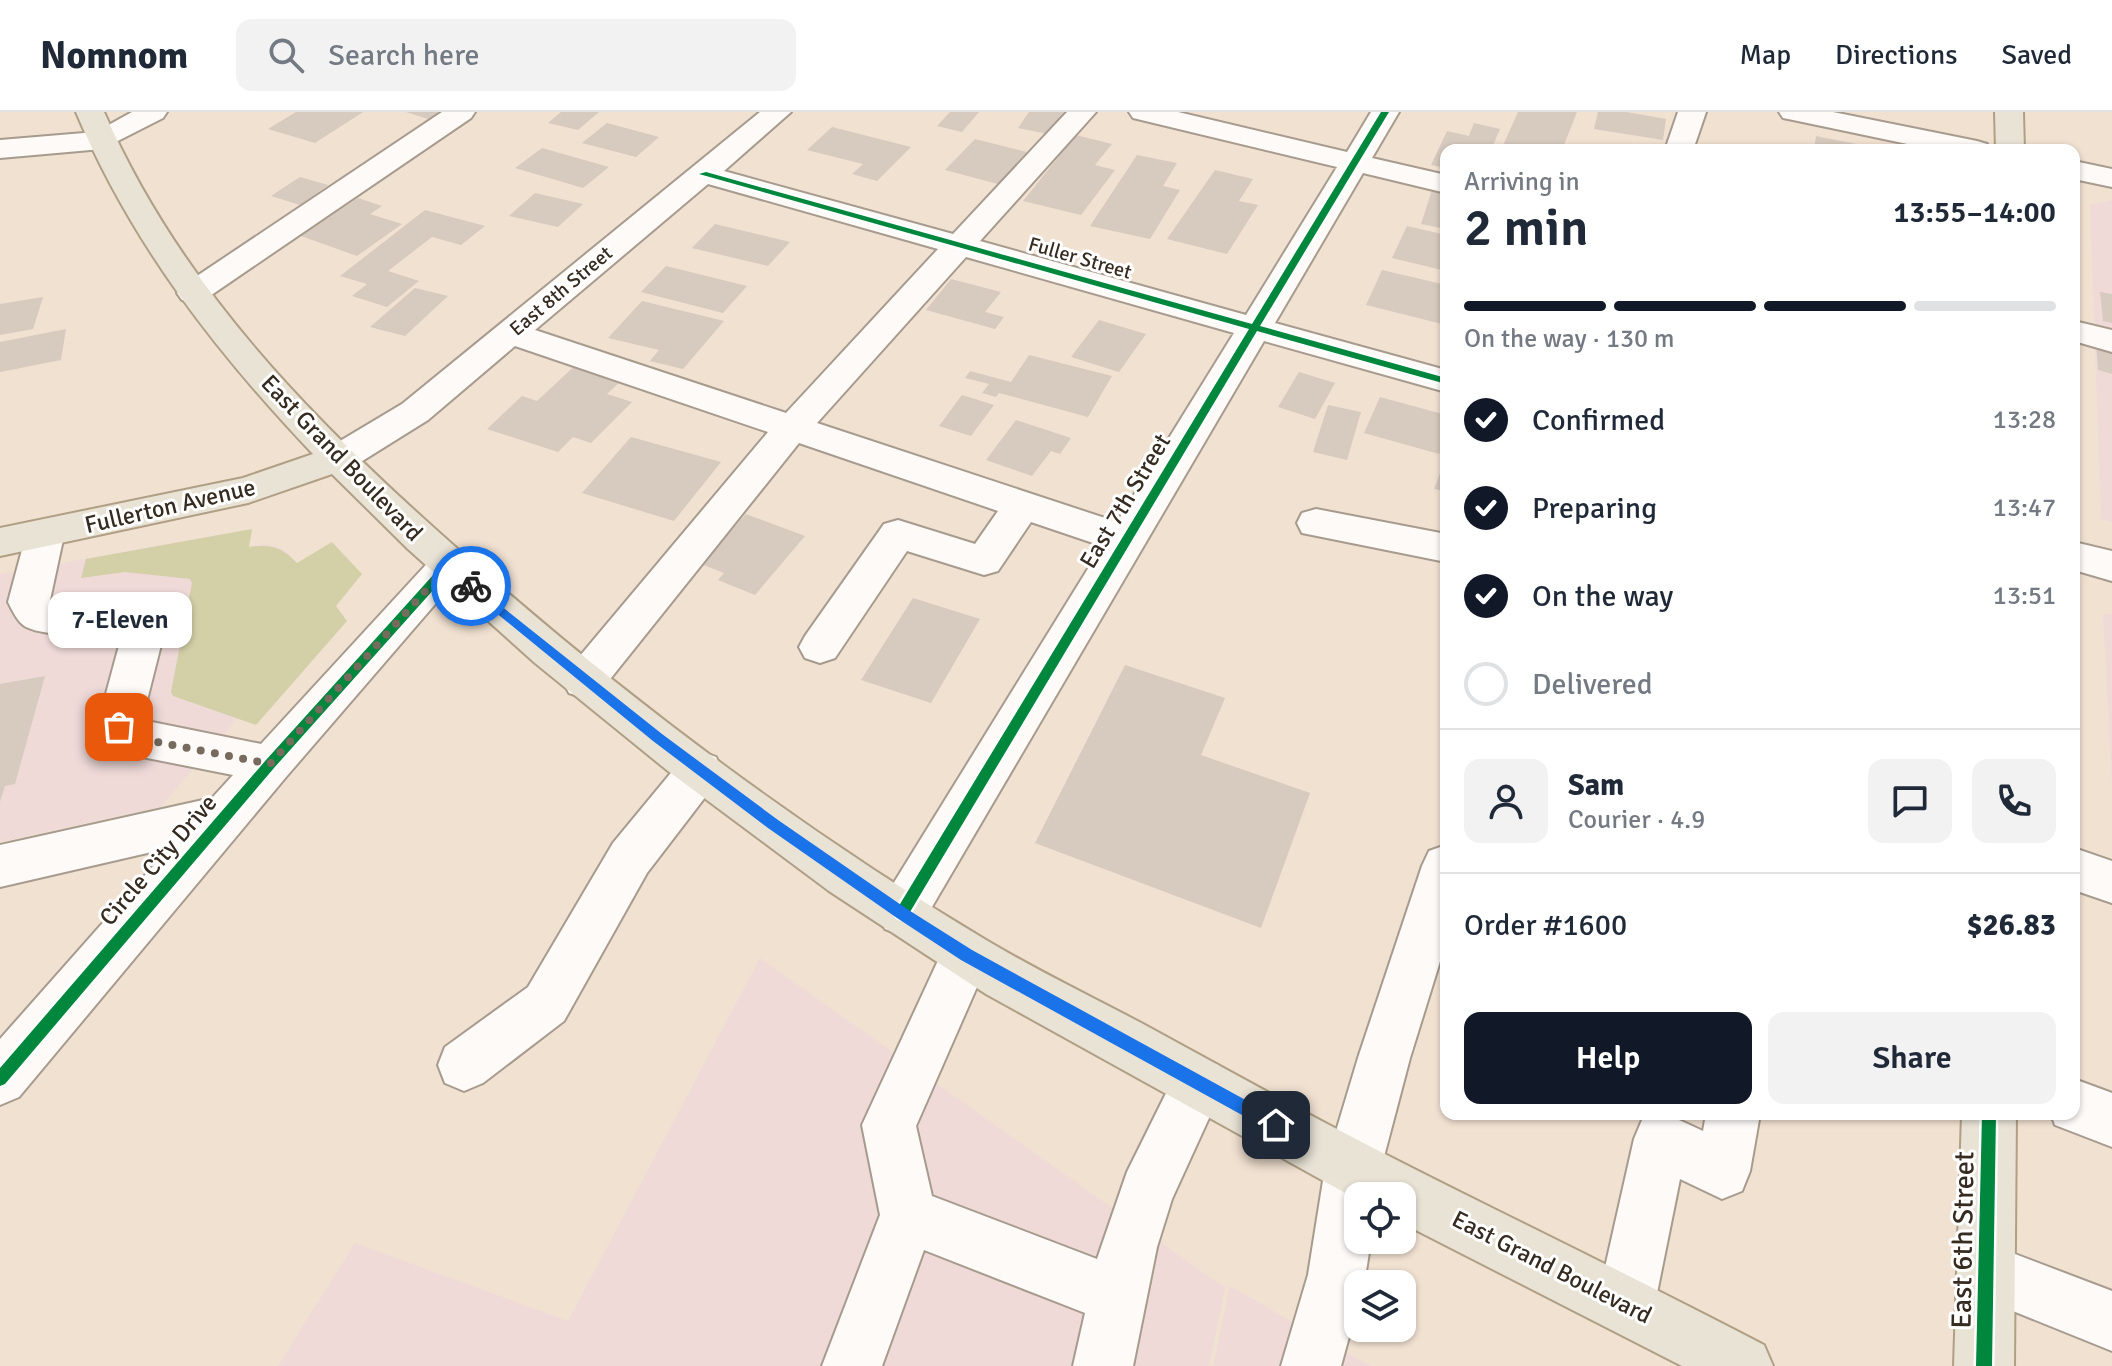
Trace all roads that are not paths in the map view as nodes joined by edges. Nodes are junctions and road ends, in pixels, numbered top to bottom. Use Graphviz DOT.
graph roads {
  1 [pos="153,112"];
  2 [pos="461,112"];
  3 [pos="777,112"];
  4 [pos="1082,112"];
  5 [pos="1143,112"];
  6 [pos="1385,112"];
  7 [pos="1692,112"];
  8 [pos="2009,112"];
  9 [pos="1810,114"];
  10 [pos="96,126"];
  11 [pos="1681,144"];
  12 [pos="1949,144"];
  13 [pos="2010,144"];
  14 [pos="0,149"];
  15 [pos="1354,163"];
  16 [pos="2080,171"];
  17 [pos="703,174"];
  18 [pos="2112,178"];
  19 [pos="1440,183"];
  20 [pos="960,246"];
  21 [pos="193,293"];
  22 [pos="1255,328"];
  23 [pos="510,333"];
  24 [pos="2080,333"];
  25 [pos="2112,341"];
  26 [pos="1440,379"];
  27 [pos="792,428"];
  28 [pos="338,459"];
  29 [pos="1022,505"];
  30 [pos="1316,523"];
  31 [pos="45,535"];
  32 [pos="1127,540"];
  33 [pos="0,542"];
  34 [pos="1440,547"];
  35 [pos="2080,558"];
  36 [pos="448,566"];
  37 [pos="2112,566"];
  38 [pos="820,647"];
  39 [pos="584,681"];
  40 [pos="270,764"];
  41 [pos="700,770"];
  42 [pos="226,815"];
  43 [pos="0,866"];
  44 [pos="2080,871"];
  45 [pos="2112,882"];
  46 [pos="1440,885"];
  47 [pos="902,913"];
  48 [pos="966,955"];
  49 [pos="464,1065"];
  50 [pos="0,1079"];
  51 [pos="1199,1083"];
  52 [pos="2080,1108"];
  53 [pos="1732,1120"];
  54 [pos="1989,1120"];
  55 [pos="2112,1120"];
  56 [pos="1353,1168"];
  57 [pos="908,1215"];
  58 [pos="1986,1272"];
  59 [pos="1118,1297"];
  60 [pos="1626,1303"];
  61 [pos="2112,1321"];
  62 [pos="852,1366"];
  63 [pos="1103,1366"];
  64 [pos="1311,1366"];
  65 [pos="1743,1366"];
  66 [pos="1984,1366"];
  1 -- 10 [label="street"];
  2 -- 21 [label="street"];
  3 -- 17 [label="street, East 8th Street"];
  4 -- 20 [label="street"];
  5 -- 15 [label="street"];
  6 -- 15 [label="street, East 7th Street"];
  7 -- 11 [label="street"];
  8 -- 13 [label="main road"];
  9 -- 12 [label="street"];
  10 -- 14 [label="street"];
  10 -- 21 [label="main road, East Grand Boulevard"];
  15 -- 19 [label="street"];
  15 -- 22 [label="street, East 7th Street"];
  16 -- 18 [label="street"];
  17 -- 20 [label="street, Fuller Street"];
  17 -- 23 [label="street, East 8th Street"];
  20 -- 22 [label="street, Fuller Street"];
  20 -- 27 [label="street"];
  21 -- 28 [label="main road, East Grand Boulevard"];
  22 -- 26 [label="street, Fuller Street"];
  22 -- 32 [label="street, East 7th Street"];
  23 -- 27 [label="street"];
  23 -- 28 [label="street, East 8th Street"];
  24 -- 25 [label="street"];
  27 -- 29 [label="street"];
  27 -- 39 [label="street"];
  28 -- 31 [label="main road, Fullerton Avenue"];
  28 -- 36 [label="main road, East Grand Boulevard"];
  29 -- 32 [label="street"];
  29 -- 38 [label="street"];
  30 -- 34 [label="street"];
  31 -- 33 [label="main road, Fullerton Avenue"];
  31 -- 40 [label="street"];
  32 -- 47 [label="street, East 7th Street"];
  35 -- 37 [label="street"];
  36 -- 39 [label="main road, East Grand Boulevard"];
  36 -- 40 [label="street, Circle City Drive"];
  39 -- 41 [label="main road, East Grand Boulevard"];
  40 -- 42 [label="street, Circle City Drive"];
  41 -- 47 [label="main road, East Grand Boulevard"];
  41 -- 49 [label="street"];
  42 -- 43 [label="street"];
  42 -- 50 [label="street, Circle City Drive"];
  44 -- 45 [label="street"];
  46 -- 56 [label="street"];
  47 -- 48 [label="main road, East Grand Boulevard"];
  48 -- 51 [label="main road, East Grand Boulevard"];
  48 -- 57 [label="street"];
  51 -- 56 [label="main road, East Grand Boulevard"];
  51 -- 59 [label="street"];
  52 -- 55 [label="street"];
  53 -- 60 [label="street"];
  54 -- 58 [label="main road, East 6th Street"];
  56 -- 60 [label="main road, East Grand Boulevard"];
  56 -- 64 [label="street"];
  57 -- 59 [label="street"];
  57 -- 62 [label="street"];
  58 -- 61 [label="street"];
  58 -- 66 [label="main road, East 6th Street"];
  59 -- 63 [label="street"];
  60 -- 65 [label="main road, East Grand Boulevard"];
}
